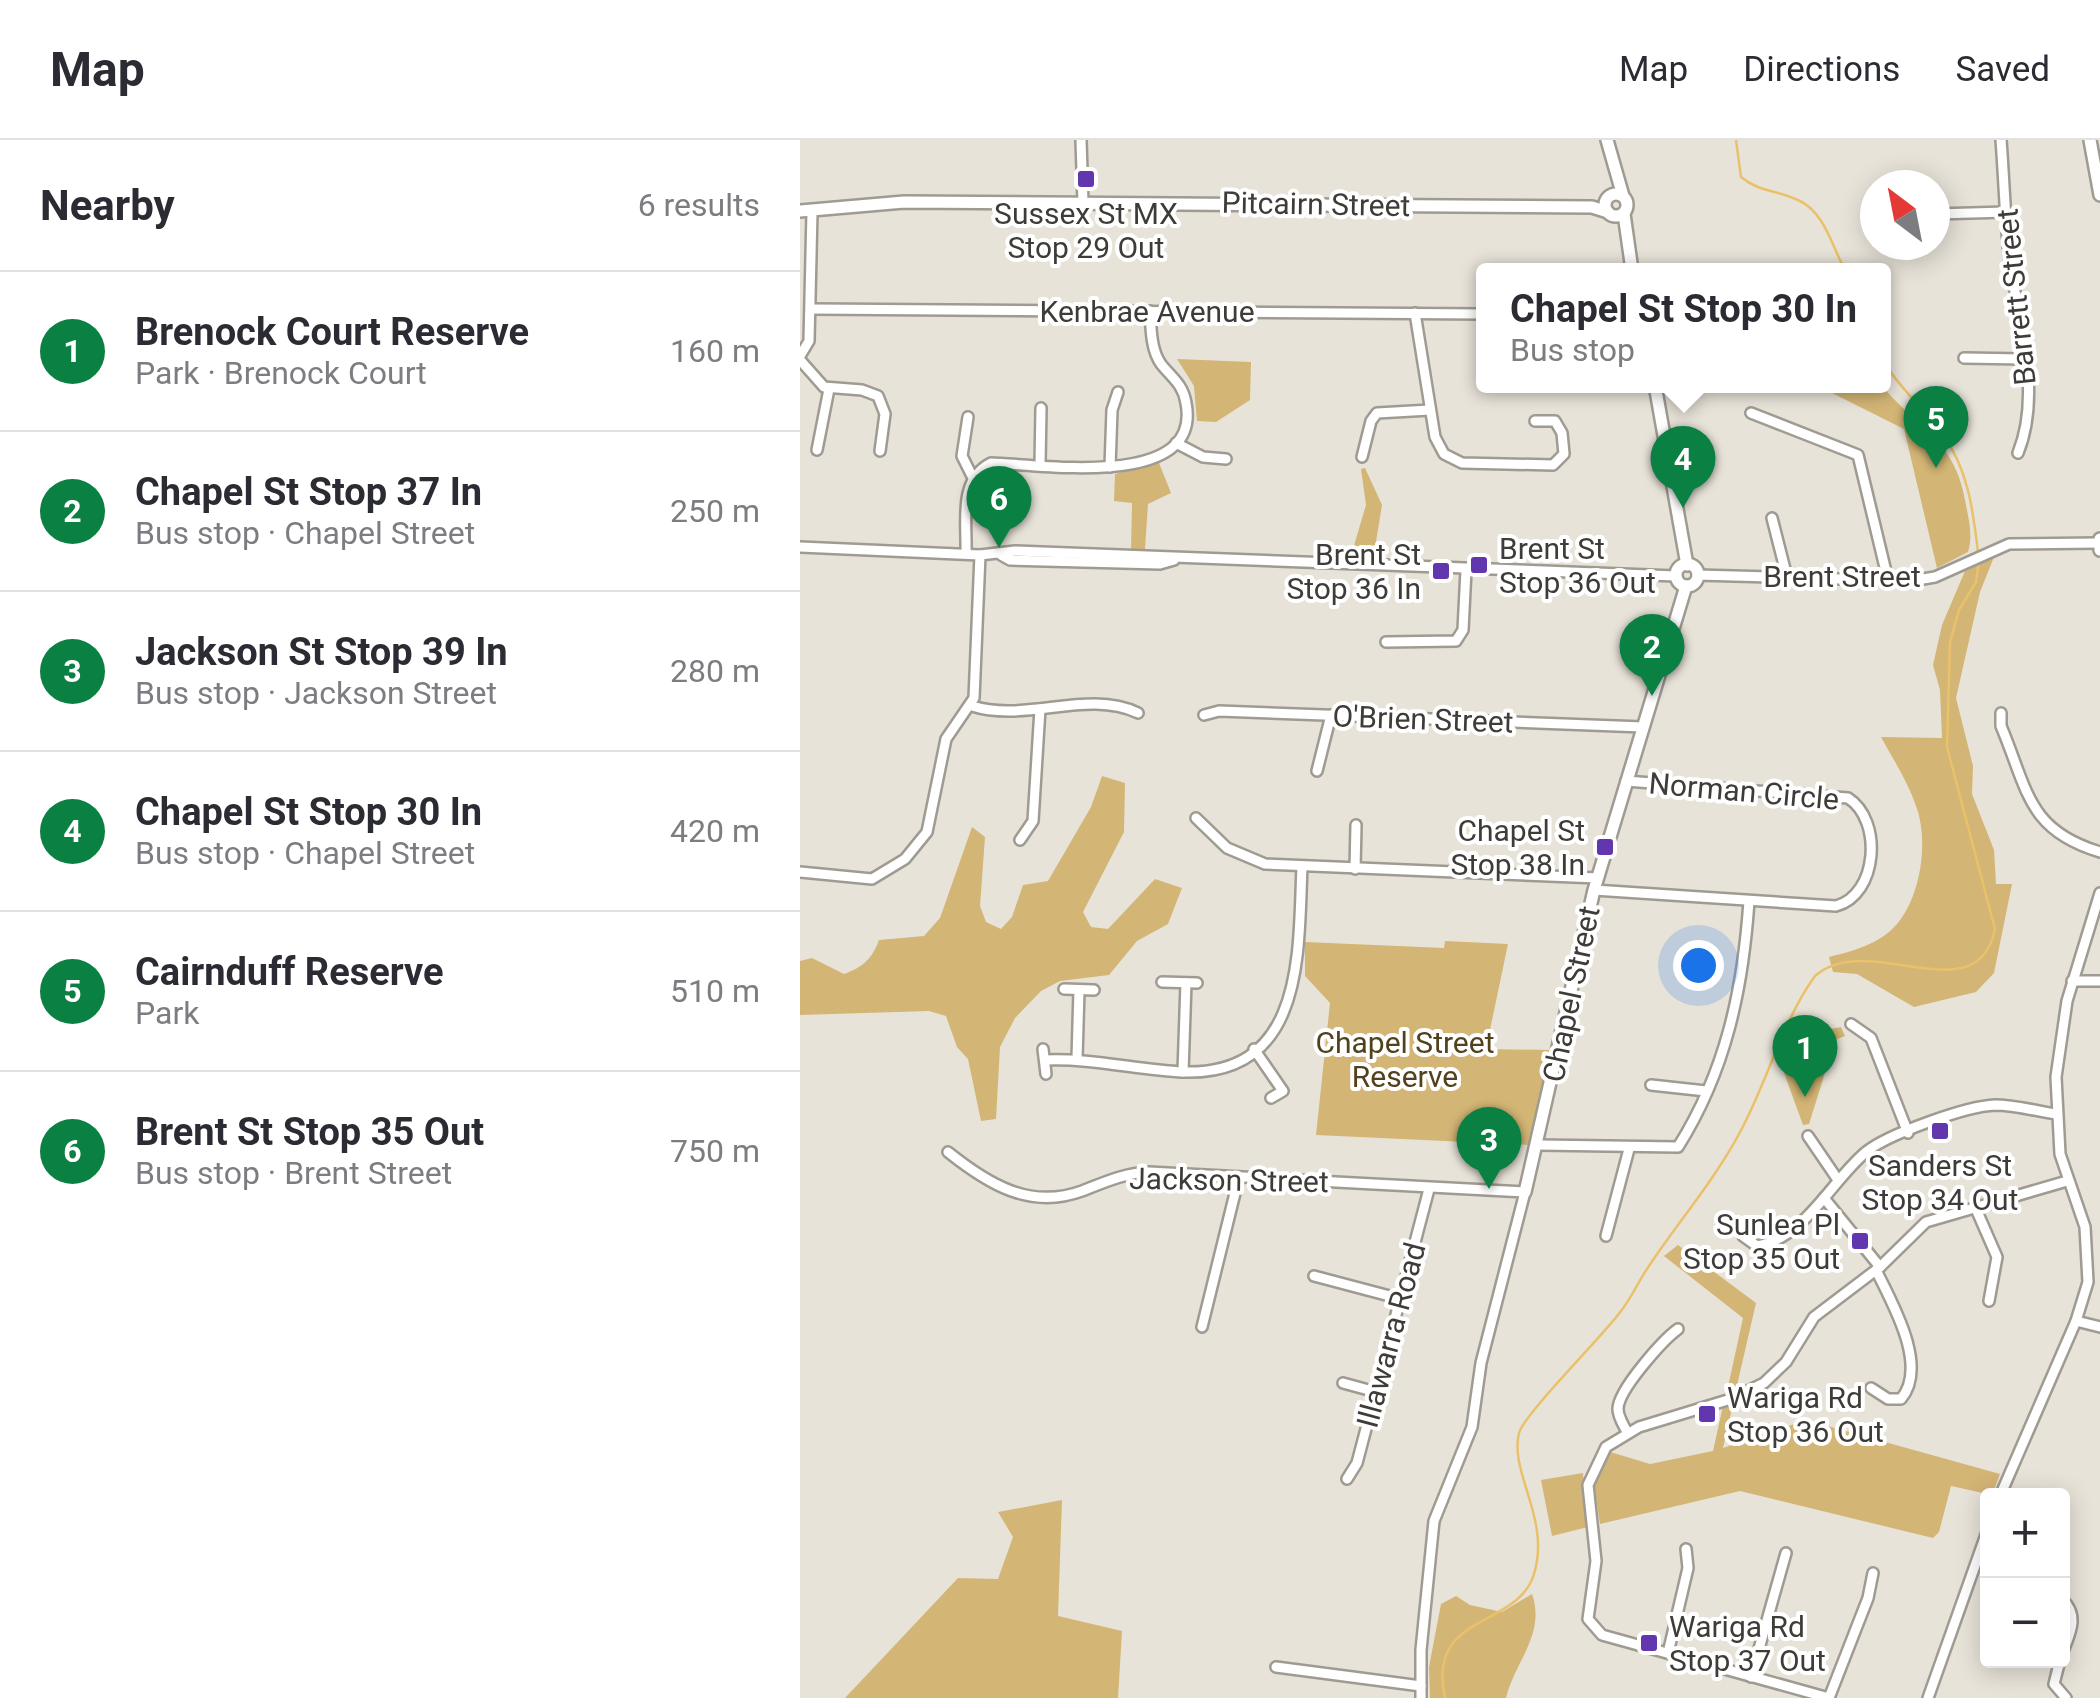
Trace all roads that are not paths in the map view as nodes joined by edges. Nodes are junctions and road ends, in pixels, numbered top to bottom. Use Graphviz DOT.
graph roads {
  1 [pos="1080,140"];
  2 [pos="1607,140"];
  3 [pos="2001,140"];
  4 [pos="2090,140"];
  5 [pos="2100,195"];
  6 [pos="1083,202"];
  7 [pos="1615,208"];
  8 [pos="806,212"];
  9 [pos="2006,212"];
  10 [pos="1950,214"];
  11 [pos="1630,263"];
  12 [pos="811,309"];
  13 [pos="1150,312"];
  14 [pos="1415,313"];
  15 [pos="1476,314"];
  16 [pos="800,358"];
  17 [pos="1964,358"];
  18 [pos="2024,358"];
  19 [pos="829,389"];
  20 [pos="1118,392"];
  21 [pos="1656,393"];
  22 [pos="1041,408"];
  23 [pos="1430,410"];
  24 [pos="1751,413"];
  25 [pos="968,417"];
  26 [pos="1535,421"];
  27 [pos="1176,443"];
  28 [pos="817,450"];
  29 [pos="880,451"];
  30 [pos="2018,453"];
  31 [pos="1362,457"];
  32 [pos="1226,458"];
  33 [pos="1040,464"];
  34 [pos="1110,467"];
  35 [pos="972,476"];
  36 [pos="1772,518"];
  37 [pos="2100,544"];
  38 [pos="800,547"];
  39 [pos="966,553"];
  40 [pos="980,555"];
  41 [pos="1687,564"];
  42 [pos="1466,570"];
  43 [pos="1698,575"];
  44 [pos="1788,577"];
  45 [pos="1888,580"];
  46 [pos="1681,581"];
  47 [pos="1386,642"];
  48 [pos="972,706"];
  49 [pos="1040,709"];
  50 [pos="2001,712"];
  51 [pos="1138,713"];
  52 [pos="1331,715"];
  53 [pos="1204,716"];
  54 [pos="1644,728"];
  55 [pos="1317,772"];
  56 [pos="1626,782"];
  57 [pos="1196,818"];
  58 [pos="1356,825"];
  59 [pos="1028,831"];
  60 [pos="1020,840"];
  61 [pos="1036,840"];
  62 [pos="2100,852"];
  63 [pos="1302,867"];
  64 [pos="1355,869"];
  65 [pos="800,872"];
  66 [pos="1596,884"];
  67 [pos="2100,893"];
  68 [pos="1748,901"];
  69 [pos="2072,980"];
  70 [pos="2100,980"];
  71 [pos="1162,982"];
  72 [pos="1064,989"];
  73 [pos="1079,990"];
  74 [pos="1094,990"];
  75 [pos="1851,1024"];
  76 [pos="1254,1050"];
  77 [pos="1078,1059"];
  78 [pos="1183,1072"];
  79 [pos="1046,1074"];
  80 [pos="1651,1086"];
  81 [pos="1706,1091"];
  82 [pos="1271,1098"];
  83 [pos="2056,1114"];
  84 [pos="1908,1133"];
  85 [pos="1808,1136"];
  86 [pos="1538,1146"];
  87 [pos="1629,1148"];
  88 [pos="948,1152"];
  89 [pos="1239,1177"];
  90 [pos="1838,1180"];
  91 [pos="2066,1181"];
  92 [pos="1429,1189"];
  93 [pos="1525,1192"];
  94 [pos="1824,1198"];
  95 [pos="1976,1209"];
  96 [pos="1606,1236"];
  97 [pos="1743,1236"];
  98 [pos="1878,1269"];
  99 [pos="1314,1276"];
  100 [pos="1401,1299"];
  101 [pos="1989,1301"];
  102 [pos="2076,1321"];
  103 [pos="1202,1327"];
  104 [pos="2100,1327"];
  105 [pos="1678,1329"];
  106 [pos="1342,1383"];
  107 [pos="1871,1388"];
  108 [pos="1376,1392"];
  109 [pos="1627,1432"];
  110 [pos="1347,1479"];
  111 [pos="2003,1488"];
  112 [pos="1686,1549"];
  113 [pos="1980,1550"];
  114 [pos="1786,1552"];
  115 [pos="1976,1560"];
  116 [pos="1980,1562"];
  117 [pos="1873,1574"];
  118 [pos="1668,1653"];
  119 [pos="1276,1668"];
  120 [pos="2058,1668"];
  121 [pos="1751,1677"];
  122 [pos="1421,1686"];
  123 [pos="1421,1698"];
  124 [pos="1828,1698"];
  125 [pos="1928,1698"];
  126 [pos="2066,1698"];
  1 -- 6 [label="street"];
  2 -- 7 [label="street"];
  3 -- 9 [label="street, Barrett Street"];
  4 -- 5 [label="street"];
  6 -- 7 [label="street, Pitcairn Street"];
  6 -- 8 [label="street, Pitcairn Street"];
  7 -- 11 [label="street"];
  8 -- 12 [label="street"];
  9 -- 10 [label="street"];
  9 -- 18 [label="street, Barrett Street"];
  12 -- 13 [label="street, Kenbrae Avenue"];
  12 -- 16 [label="street"];
  13 -- 14 [label="street, Kenbrae Avenue"];
  13 -- 27 [label="street"];
  14 -- 15 [label="street, Kenbrae Avenue"];
  14 -- 23 [label="street"];
  16 -- 19 [label="street"];
  17 -- 18 [label="street"];
  18 -- 30 [label="street, Barrett Street"];
  19 -- 28 [label="street"];
  19 -- 29 [label="street"];
  20 -- 34 [label="street"];
  21 -- 41 [label="street"];
  22 -- 33 [label="street"];
  23 -- 26 [label="street"];
  23 -- 31 [label="street"];
  24 -- 45 [label="street"];
  25 -- 35 [label="street"];
  27 -- 32 [label="street"];
  27 -- 34 [label="street"];
  33 -- 34 [label="street"];
  33 -- 35 [label="street"];
  35 -- 39 [label="street"];
  36 -- 44 [label="street"];
  37 -- 45 [label="street, Brent Street"];
  38 -- 39 [label="street"];
  39 -- 40 [label="street"];
  40 -- 42 [label="street"];
  40 -- 48 [label="street"];
  41 -- 43 [label="street"];
  41 -- 46 [label="street"];
  42 -- 46 [label="street"];
  42 -- 47 [label="street"];
  43 -- 44 [label="street, Brent Street"];
  43 -- 46 [label="street"];
  44 -- 45 [label="street, Brent Street"];
  46 -- 54 [label="street, Chapel Street"];
  48 -- 49 [label="street"];
  48 -- 65 [label="street"];
  49 -- 51 [label="street"];
  49 -- 59 [label="street"];
  50 -- 62 [label="street"];
  52 -- 53 [label="street, O'Brien Street"];
  52 -- 54 [label="street, O'Brien Street"];
  52 -- 55 [label="street"];
  54 -- 56 [label="street, Chapel Street"];
  56 -- 66 [label="street, Chapel Street"];
  56 -- 68 [label="street, Norman Circle"];
  57 -- 63 [label="street, Norman Circle"];
  58 -- 64 [label="street"];
  59 -- 60 [label="street"];
  59 -- 61 [label="street"];
  63 -- 64 [label="street, Norman Circle"];
  63 -- 76 [label="street"];
  64 -- 66 [label="street, Norman Circle"];
  66 -- 68 [label="street, Norman Circle"];
  66 -- 86 [label="street, Chapel Street"];
  67 -- 69 [label="street"];
  68 -- 81 [label="street"];
  69 -- 70 [label="street"];
  69 -- 83 [label="street"];
  71 -- 78 [label="street"];
  72 -- 73 [label="street"];
  73 -- 74 [label="street"];
  73 -- 77 [label="street"];
  75 -- 84 [label="street"];
  76 -- 78 [label="street"];
  76 -- 82 [label="street"];
  77 -- 78 [label="street"];
  77 -- 79 [label="street"];
  80 -- 81 [label="street"];
  81 -- 87 [label="street"];
  83 -- 84 [label="street"];
  83 -- 91 [label="street"];
  84 -- 90 [label="street"];
  85 -- 90 [label="street"];
  86 -- 87 [label="street"];
  86 -- 93 [label="street, Chapel Street"];
  87 -- 96 [label="street"];
  88 -- 89 [label="street, Jackson Street"];
  89 -- 92 [label="street, Jackson Street"];
  89 -- 103 [label="street"];
  90 -- 94 [label="street"];
  91 -- 95 [label="street"];
  91 -- 102 [label="street"];
  92 -- 93 [label="street, Jackson Street"];
  92 -- 100 [label="street, Illawarra Road"];
  93 -- 122 [label="street, Chapel Street"];
  94 -- 97 [label="street"];
  94 -- 98 [label="street"];
  95 -- 98 [label="street"];
  95 -- 101 [label="street"];
  98 -- 107 [label="street"];
  98 -- 109 [label="street"];
  99 -- 100 [label="street"];
  100 -- 108 [label="street, Illawarra Road"];
  102 -- 104 [label="street"];
  102 -- 111 [label="street"];
  105 -- 109 [label="street"];
  106 -- 108 [label="street"];
  108 -- 110 [label="street, Illawarra Road"];
  109 -- 118 [label="street"];
  112 -- 118 [label="street"];
  113 -- 115 [label="street"];
  114 -- 121 [label="street"];
  115 -- 116 [label="street"];
  115 -- 125 [label="street"];
  117 -- 124 [label="street"];
  118 -- 121 [label="street"];
  119 -- 122 [label="street"];
  120 -- 126 [label="street"];
  121 -- 124 [label="street"];
  122 -- 123 [label="street, Chapel Street"];
}
